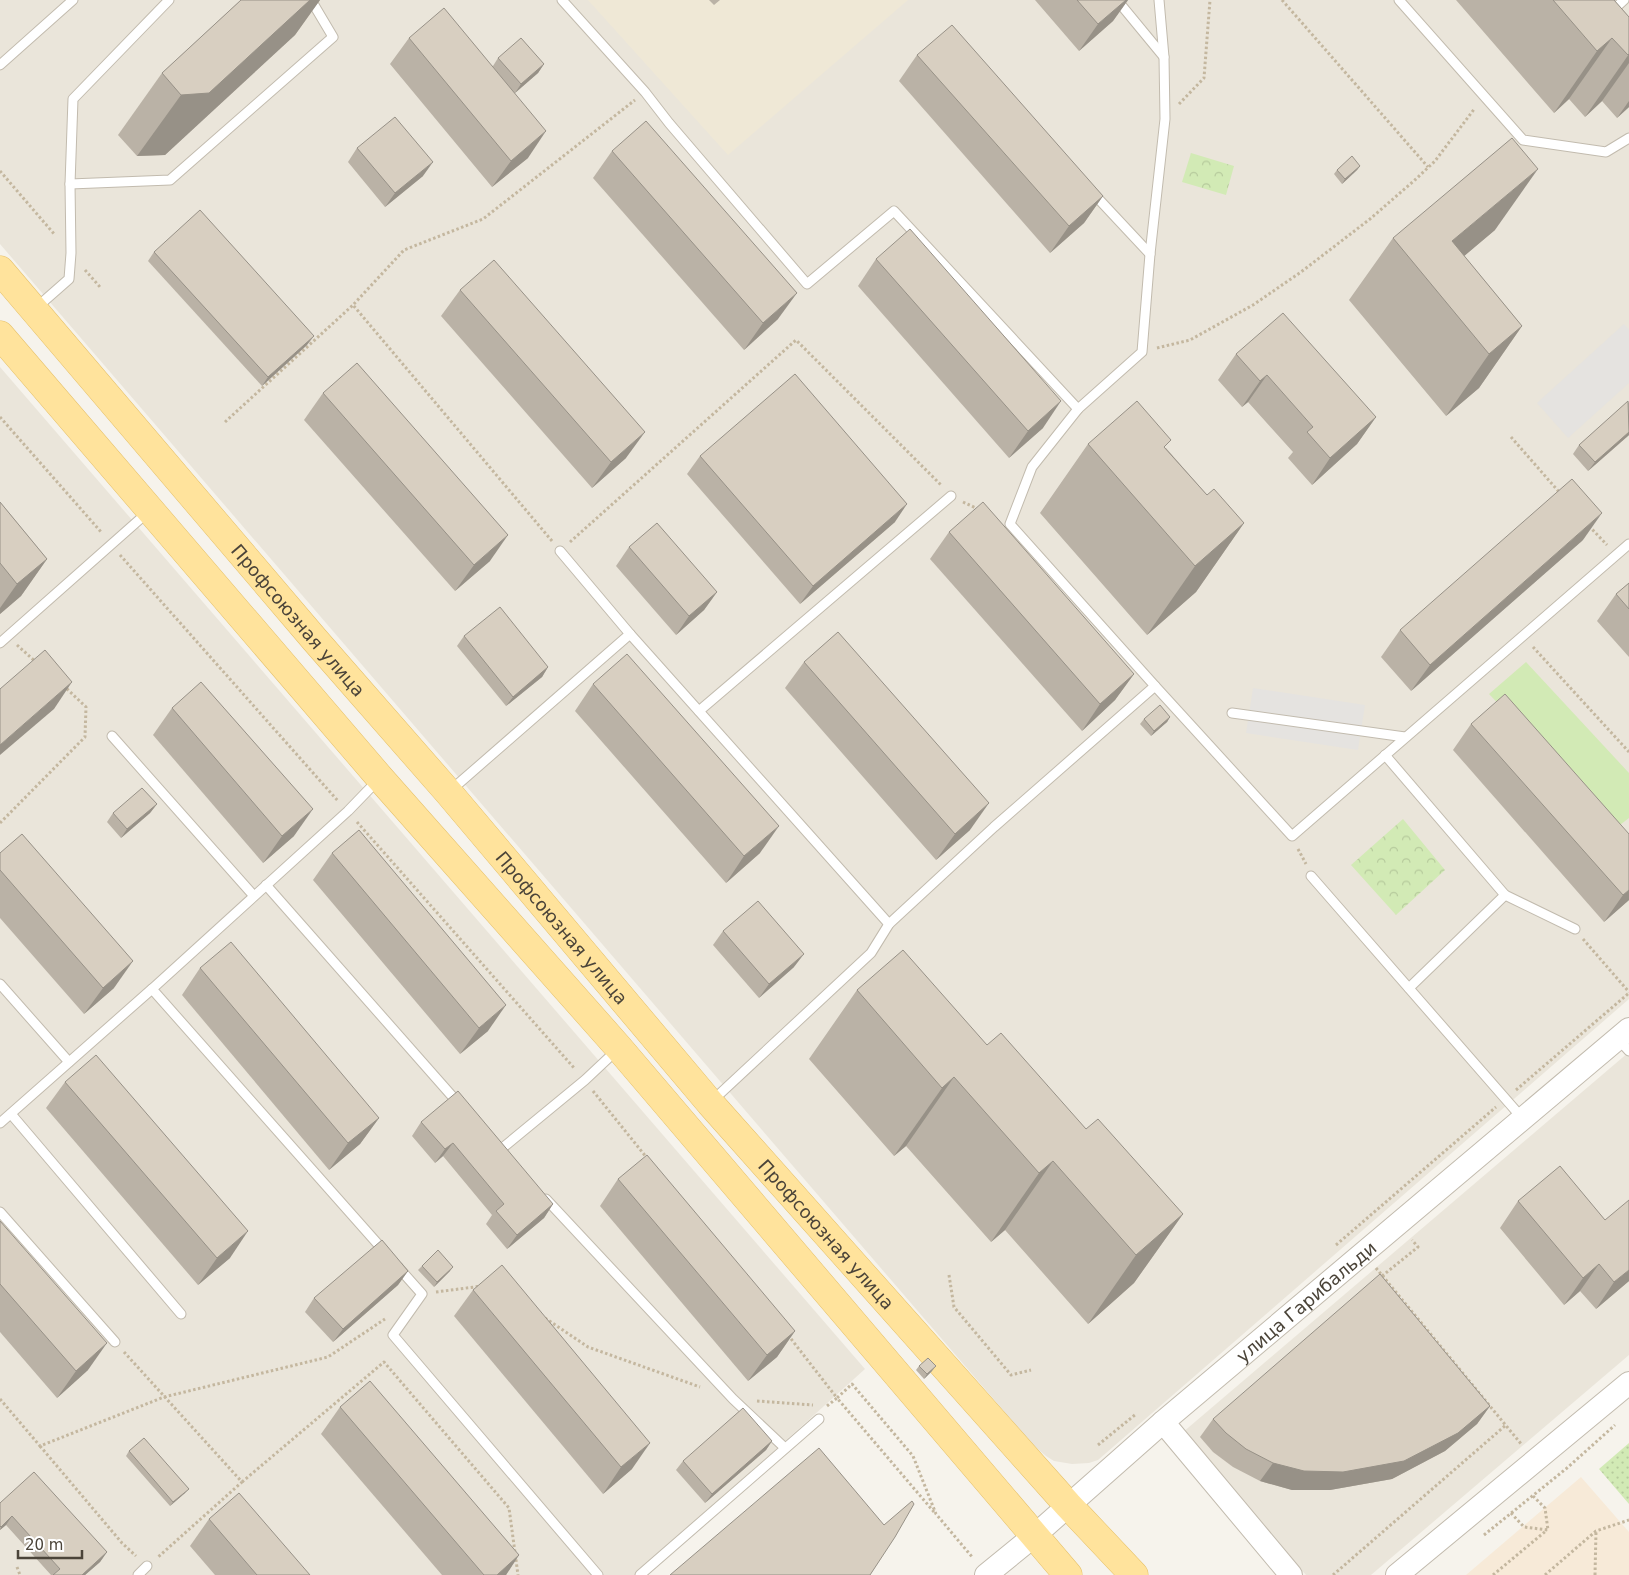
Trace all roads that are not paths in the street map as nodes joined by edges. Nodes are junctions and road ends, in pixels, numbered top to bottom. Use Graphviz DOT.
graph roads {
  1 [pos="73,0"];
  2 [pos="169,0"];
  3 [pos="311,0"];
  4 [pos="562,0"];
  5 [pos="1117,0"];
  6 [pos="1160,0"];
  7 [pos="1400,0"];
  8 [pos="1624,0"];
  9 [pos="1603,19"];
  10 [pos="1164,57"];
  11 [pos="0,65"];
  12 [pos="1629,138"];
  13 [pos="1083,182"];
  14 [pos="70,184"];
  15 [pos="1150,254"];
  16 [pos="0,270"];
  17 [pos="34,310"];
  18 [pos="0,335"];
  19 [pos="1078,410"];
  20 [pos="952,496"];
  21 [pos="150,510"];
  22 [pos="1629,544"];
  23 [pos="560,551"];
  24 [pos="630,634"];
  25 [pos="4,640"];
  26 [pos="1155,686"];
  27 [pos="699,711"];
  28 [pos="1232,713"];
  29 [pos="112,736"];
  30 [pos="1405,738"];
  31 [pos="1385,755"];
  32 [pos="380,778"];
  33 [pos="448,792"];
  34 [pos="1311,876"];
  35 [pos="266,885"];
  36 [pos="1505,895"];
  37 [pos="254,896"];
  38 [pos="888,924"];
  39 [pos="1575,929"];
  40 [pos="0,984"];
  41 [pos="1409,988"];
  42 [pos="152,989"];
  43 [pos="1625,1040"];
  44 [pos="619,1048"];
  45 [pos="69,1062"];
  46 [pos="710,1103"];
  47 [pos="468,1113"];
  48 [pos="11,1114"];
  49 [pos="1523,1119"];
  50 [pos="0,1123"];
  51 [pos="494,1143"];
  52 [pos="540,1193"];
  53 [pos="0,1212"];
  54 [pos="181,1314"];
  55 [pos="115,1342"];
  56 [pos="1629,1383"];
  57 [pos="819,1419"];
  58 [pos="1163,1422"];
  59 [pos="785,1448"];
  60 [pos="1068,1505"];
  61 [pos="1034,1536"];
  62 [pos="147,1566"];
  63 [pos="138,1575"];
  64 [pos="598,1575"];
  65 [pos="640,1575"];
  66 [pos="986,1575"];
  67 [pos="1068,1575"];
  68 [pos="1134,1575"];
  69 [pos="1291,1575"];
  70 [pos="1397,1575"];
  1 -- 11 [label="lane"];
  2 -- 14 [label="lane"];
  3 -- 14 [label="lane"];
  4 -- 19 [label="lane"];
  5 -- 10 [label="lane"];
  6 -- 10 [label="lane"];
  7 -- 12 [label="lane"];
  8 -- 9 [label="lane"];
  10 -- 15 [label="lane"];
  13 -- 15 [label="lane"];
  14 -- 17 [label="lane"];
  15 -- 19 [label="lane"];
  16 -- 17 [label="main road, Профсоюзная улица"];
  17 -- 33 [label="main road, Профсоюзная улица"];
  18 -- 21 [label="main road, Профсоюзная улица"];
  19 -- 26 [label="lane"];
  20 -- 27 [label="lane"];
  21 -- 25 [label="lane"];
  21 -- 32 [label="main road, Профсоюзная улица"];
  22 -- 30 [label="lane"];
  23 -- 24 [label="lane"];
  24 -- 27 [label="lane"];
  24 -- 33 [label="lane"];
  26 -- 31 [label="lane"];
  26 -- 38 [label="lane"];
  27 -- 38 [label="lane"];
  28 -- 30 [label="lane"];
  29 -- 37 [label="lane"];
  30 -- 31 [label="lane"];
  31 -- 36 [label="lane"];
  32 -- 35 [label="lane"];
  32 -- 44 [label="main road, Профсоюзная улица"];
  33 -- 46 [label="main road, Профсоюзная улица"];
  34 -- 41 [label="lane"];
  35 -- 37 [label="lane"];
  35 -- 47 [label="lane"];
  36 -- 39 [label="lane"];
  36 -- 41 [label="lane"];
  37 -- 42 [label="lane"];
  38 -- 46 [label="lane"];
  40 -- 45 [label="lane"];
  41 -- 49 [label="lane"];
  42 -- 45 [label="lane"];
  42 -- 64 [label="lane"];
  43 -- 49 [label="street, улица Гарибальди"];
  44 -- 51 [label="lane"];
  44 -- 61 [label="main road, Профсоюзная улица"];
  45 -- 48 [label="lane"];
  46 -- 60 [label="main road, Профсоюзная улица"];
  48 -- 50 [label="lane"];
  48 -- 54 [label="lane"];
  49 -- 58 [label="street, улица Гарибальди"];
  52 -- 59 [label="lane"];
  53 -- 55 [label="lane"];
  56 -- 70 [label="street"];
  57 -- 59 [label="lane"];
  58 -- 60 [label="street, улица Гарибальди"];
  58 -- 69 [label="street"];
  59 -- 65 [label="lane"];
  60 -- 61 [label="street, улица Гарибальди"];
  60 -- 68 [label="main road, Профсоюзная улица"];
  61 -- 66 [label="street, улица Гарибальди"];
  61 -- 67 [label="main road, Профсоюзная улица"];
  62 -- 63 [label="lane"];
}
